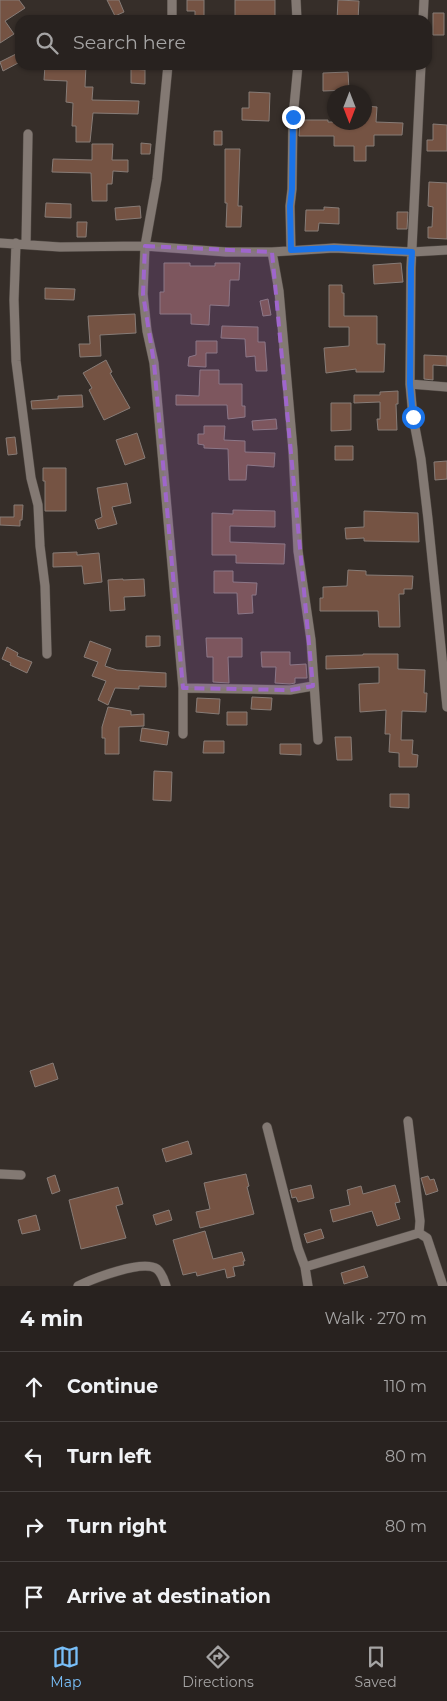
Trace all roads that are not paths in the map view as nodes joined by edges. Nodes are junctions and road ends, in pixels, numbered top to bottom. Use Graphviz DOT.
graph roads {
  1 [pos="172,0"];
  2 [pos="296,0"];
  3 [pos="424,0"];
  4 [pos="172,15"];
  5 [pos="297,15"];
  6 [pos="423,15"];
  7 [pos="168,70"];
  8 [pos="298,70"];
  9 [pos="421,70"];
  10 [pos="28,134"];
  11 [pos="0,242"];
  12 [pos="16,243"];
  13 [pos="26,244"];
  14 [pos="145,246"];
  15 [pos="291,250"];
  16 [pos="447,250"];
  17 [pos="272,252"];
  18 [pos="412,252"];
  19 [pos="410,384"];
  20 [pos="447,387"];
  21 [pos="46,654"];
  22 [pos="313,686"];
  23 [pos="183,688"];
  24 [pos="447,707"];
  25 [pos="183,734"];
  26 [pos="318,740"];
  27 [pos="408,1121"];
  28 [pos="267,1127"];
  29 [pos="0,1174"];
  30 [pos="21,1175"];
  31 [pos="419,1233"];
  32 [pos="305,1267"];
  33 [pos="78,1286"];
  34 [pos="166,1286"];
  35 [pos="308,1286"];
  36 [pos="443,1286"];
  1 -- 4 [label="street"];
  2 -- 5 [label="street"];
  3 -- 6 [label="street"];
  7 -- 14 [label="street"];
  8 -- 15 [label="street"];
  9 -- 18 [label="street"];
  10 -- 13 [label="street"];
  11 -- 12 [label="street"];
  12 -- 13 [label="street"];
  12 -- 21 [label="street"];
  13 -- 14 [label="street"];
  14 -- 17 [label="street"];
  14 -- 23 [label="street"];
  15 -- 17 [label="street"];
  15 -- 18 [label="street"];
  16 -- 18 [label="street"];
  17 -- 22 [label="street"];
  18 -- 19 [label="street"];
  19 -- 20 [label="street"];
  19 -- 24 [label="street"];
  22 -- 23 [label="street"];
  22 -- 26 [label="street"];
  23 -- 25 [label="street"];
  27 -- 31 [label="street"];
  28 -- 32 [label="street"];
  29 -- 30 [label="street"];
  31 -- 32 [label="street"];
  31 -- 36 [label="street"];
  32 -- 35 [label="street"];
  33 -- 34 [label="street"];
}
